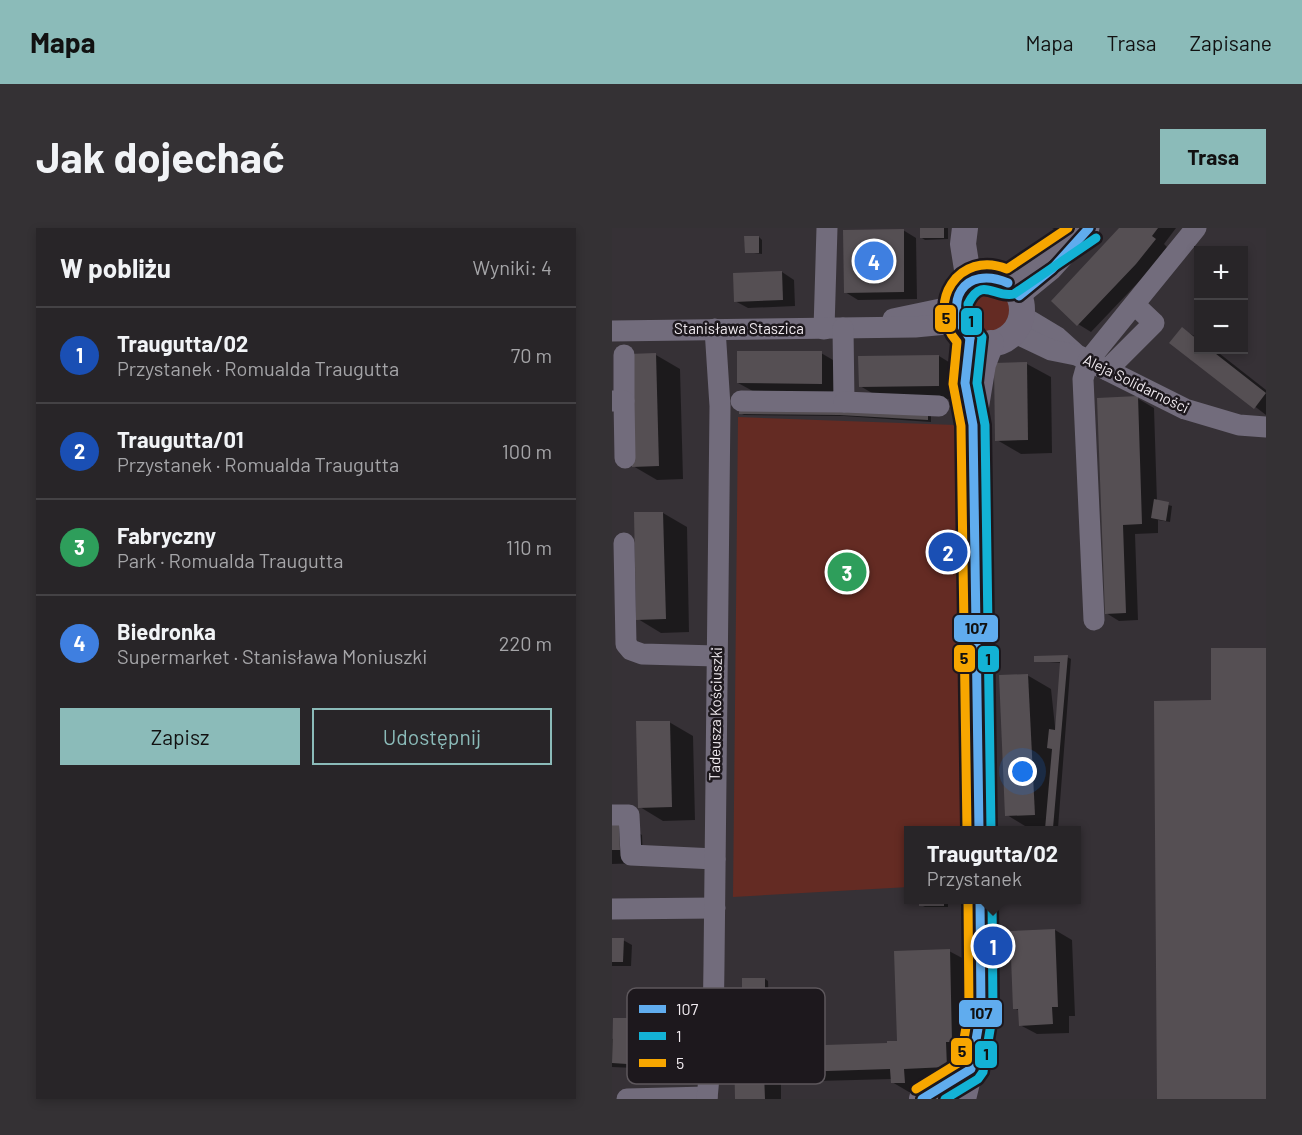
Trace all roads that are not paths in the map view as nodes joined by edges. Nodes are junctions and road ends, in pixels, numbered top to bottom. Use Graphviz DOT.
graph roads {
  1 [pos="827,228"];
  2 [pos="965,228"];
  3 [pos="974,228"];
  4 [pos="1196,228"];
  5 [pos="1086,231"];
  6 [pos="989,309"];
  7 [pos="715,329"];
  8 [pos="834,329"];
  9 [pos="612,331"];
  10 [pos="624,355"];
  11 [pos="1091,362"];
  12 [pos="618,401"];
  13 [pos="741,401"];
  14 [pos="844,402"];
  15 [pos="939,406"];
  16 [pos="1266,427"];
  17 [pos="625,458"];
  18 [pos="624,543"];
  19 [pos="1094,620"];
  20 [pos="619,644"];
  21 [pos="717,656"];
  22 [pos="612,815"];
  23 [pos="979,826"];
  24 [pos="621,858"];
  25 [pos="715,859"];
  26 [pos="980,904"];
  27 [pos="715,908"];
  28 [pos="612,909"];
  29 [pos="714,988"];
  30 [pos="971,1069"];
  31 [pos="706,1098"];
  32 [pos="627,1099"];
  33 [pos="922,1099"];
  34 [pos="963,1099"];
  1 -- 8 [label="street"];
  2 -- 6 [label="main road"];
  3 -- 6 [label="main road"];
  4 -- 11 [label="street"];
  5 -- 6 [label="street"];
  6 -- 8 [label="street, Stanisława Staszica"];
  6 -- 11 [label="street, Aleja Solidarności"];
  6 -- 23 [label="main road"];
  7 -- 8 [label="street, Stanisława Staszica"];
  7 -- 9 [label="street, Stanisława Staszica"];
  7 -- 21 [label="street, Tadeusza Kościuszki"];
  8 -- 14 [label="street"];
  10 -- 12 [label="street"];
  11 -- 16 [label="street, Aleja Solidarności"];
  11 -- 19 [label="street"];
  12 -- 17 [label="street"];
  13 -- 14 [label="street"];
  14 -- 15 [label="street"];
  18 -- 20 [label="street"];
  20 -- 21 [label="street"];
  21 -- 25 [label="street, Tadeusza Kościuszki"];
  22 -- 24 [label="street"];
  24 -- 25 [label="street"];
  25 -- 27 [label="street, Tadeusza Kościuszki"];
  26 -- 30 [label="main road"];
  27 -- 28 [label="street"];
  27 -- 29 [label="street, Tadeusza Kościuszki"];
  30 -- 33 [label="main road"];
  30 -- 34 [label="main road"];
  31 -- 32 [label="street"];
}
